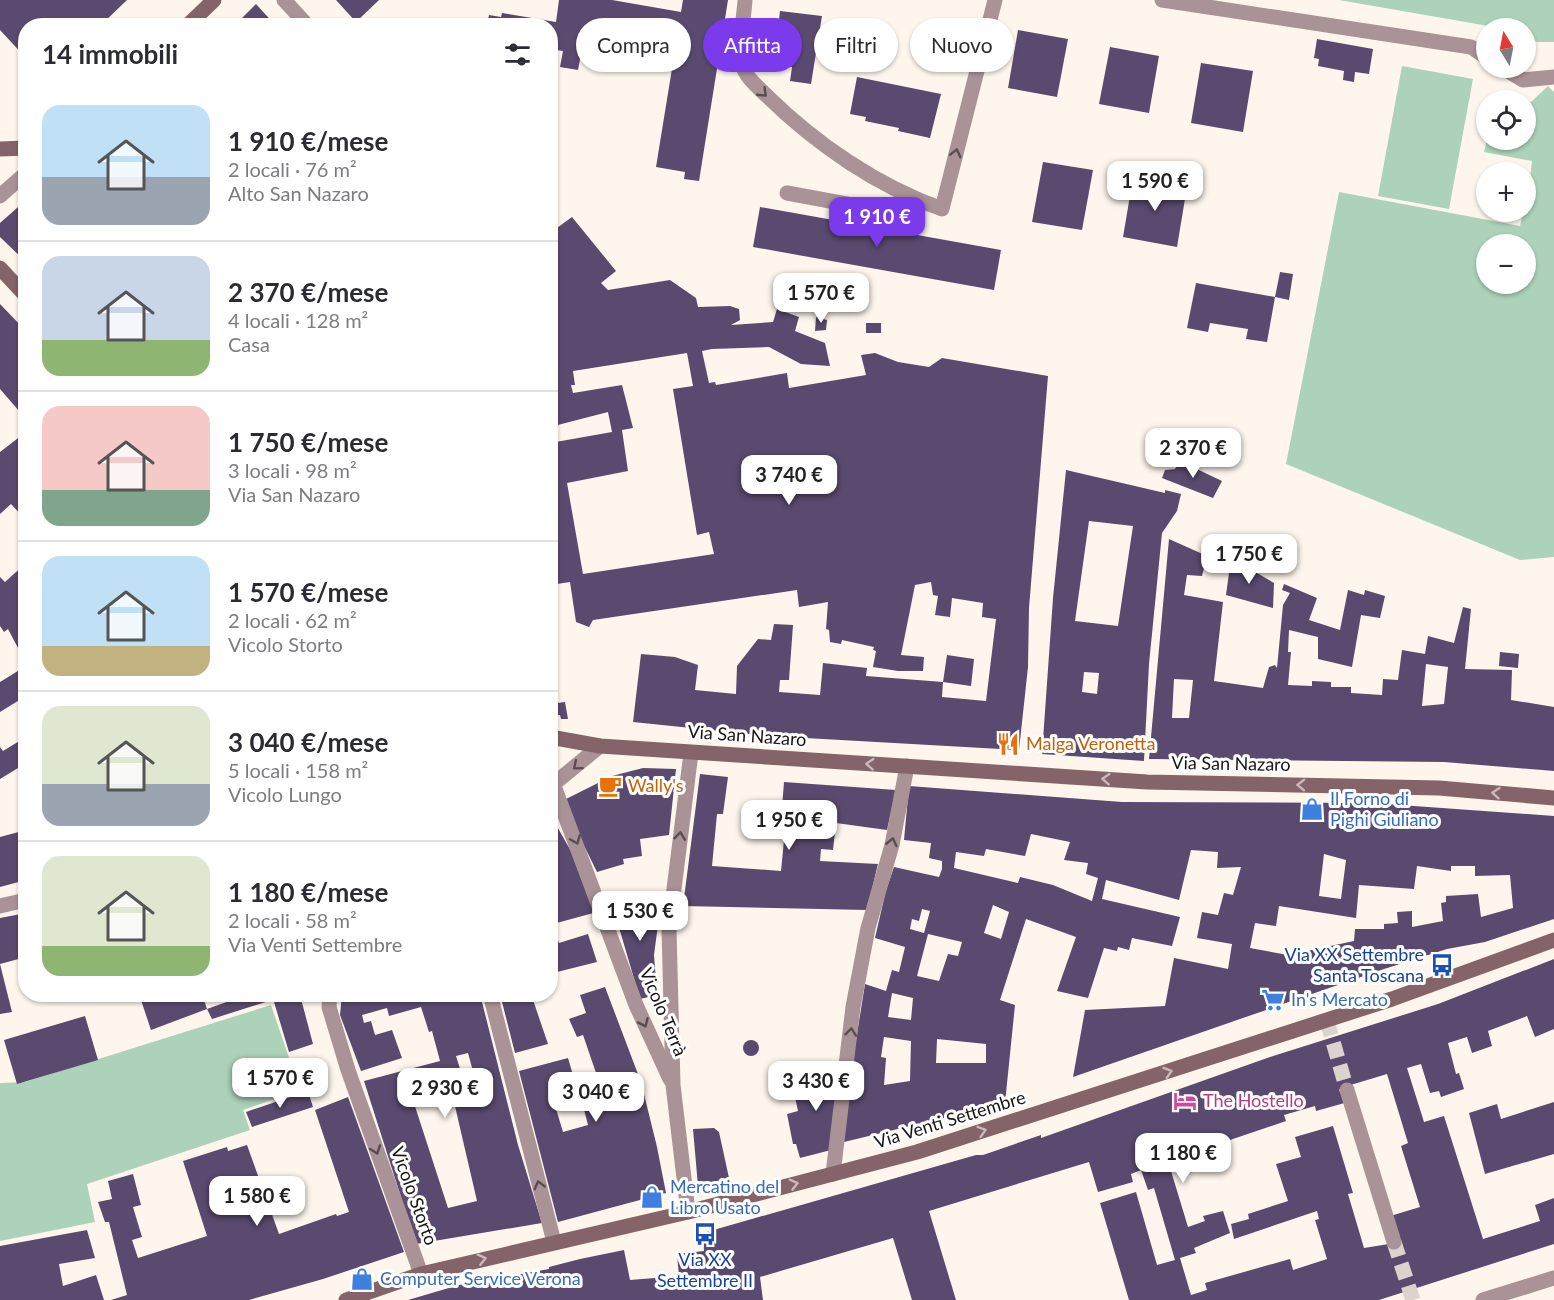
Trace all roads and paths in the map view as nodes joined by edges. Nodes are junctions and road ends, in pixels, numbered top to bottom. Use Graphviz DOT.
graph roads {
  1 [pos="213,0"];
  2 [pos="284,0"];
  3 [pos="746,0"];
  4 [pos="995,0"];
  5 [pos="1162,0"];
  6 [pos="195,18"];
  7 [pos="301,18"];
  8 [pos="1476,50"];
  9 [pos="1554,76"];
  10 [pos="1520,78"];
  11 [pos="18,148"];
  12 [pos="0,149"];
  13 [pos="18,180"];
  14 [pos="787,193"];
  15 [pos="0,196"];
  16 [pos="918,201"];
  17 [pos="0,268"];
  18 [pos="18,287"];
  19 [pos="558,738"];
  20 [pos="600,746"];
  21 [pos="691,753"];
  22 [pos="907,766"];
  23 [pos="558,782"];
  24 [pos="1554,798"];
  25 [pos="558,803"];
  26 [pos="18,902"];
  27 [pos="0,906"];
  28 [pos="1554,940"];
  29 [pos="329,1002"];
  30 [pos="492,1002"];
  31 [pos="673,1085"];
  32 [pos="1347,1090"];
  33 [pos="833,1174"];
  34 [pos="688,1212"];
  35 [pos="554,1242"];
  36 [pos="1394,1242"];
  37 [pos="421,1274"];
  38 [pos="1554,1278"];
  39 [pos="346,1300"];
  40 [pos="1483,1300"];
  1 -- 6 [label="street"];
  2 -- 7 [label="street"];
  3 -- 16 [label="street, one-way"];
  16 -- 4 [label="street, one-way"];
  5 -- 8 [label="street"];
  9 -- 10 [label="street"];
  11 -- 12 [label="street"];
  13 -- 15 [label="street"];
  14 -- 16 [label="street"];
  17 -- 18 [label="street"];
  19 -- 20 [label="street, Via San Nazaro"];
  20 -- 21 [label="street, Via San Nazaro"];
  20 -- 23 [label="street, one-way"];
  22 -- 21 [label="street, Via San Nazaro, one-way"];
  31 -- 21 [label="street, Vicolo Terrà, one-way"];
  24 -- 22 [label="street, Via San Nazaro, one-way"];
  33 -- 22 [label="street, one-way"];
  25 -- 31 [label="street, Vicolo Terrà, one-way"];
  26 -- 27 [label="street"];
  33 -- 28 [label="street, Via Venti Settembre, one-way"];
  29 -- 37 [label="street, Vicolo Storto, one-way"];
  35 -- 30 [label="street, one-way"];
  31 -- 34 [label="street, Vicolo Terrà"];
  32 -- 36 [label="street"];
  34 -- 33 [label="street, Via Venti Settembre, one-way"];
  34 -- 35 [label="street, Via Venti Settembre"];
  37 -- 35 [label="street, Via Venti Settembre, one-way"];
  37 -- 39 [label="street, Via Venti Settembre"];
  38 -- 40 [label="street"];
}
